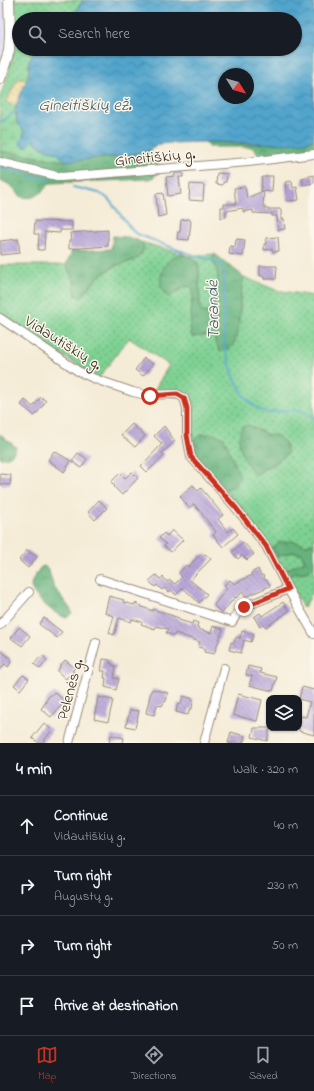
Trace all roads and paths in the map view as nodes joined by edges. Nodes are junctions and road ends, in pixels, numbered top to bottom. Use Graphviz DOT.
graph roads {
  1 [pos="9,0"];
  2 [pos="0,79"];
  3 [pos="314,154"];
  4 [pos="0,162"];
  5 [pos="0,318"];
  6 [pos="100,579"];
  7 [pos="288,589"];
  8 [pos="29,592"];
  9 [pos="0,625"];
  10 [pos="314,634"];
  11 [pos="96,642"];
  12 [pos="224,668"];
  13 [pos="69,742"];
  14 [pos="204,743"];
  1 -- 2 [label="street"];
  3 -- 4 [label="street, Gineitiškių g."];
  5 -- 7 [label="street, Vidautiškių g."];
  6 -- 7 [label="street"];
  7 -- 10 [label="street"];
  8 -- 9 [label="street"];
  11 -- 13 [label="street, Pelenės g."];
  12 -- 14 [label="street"];
}
